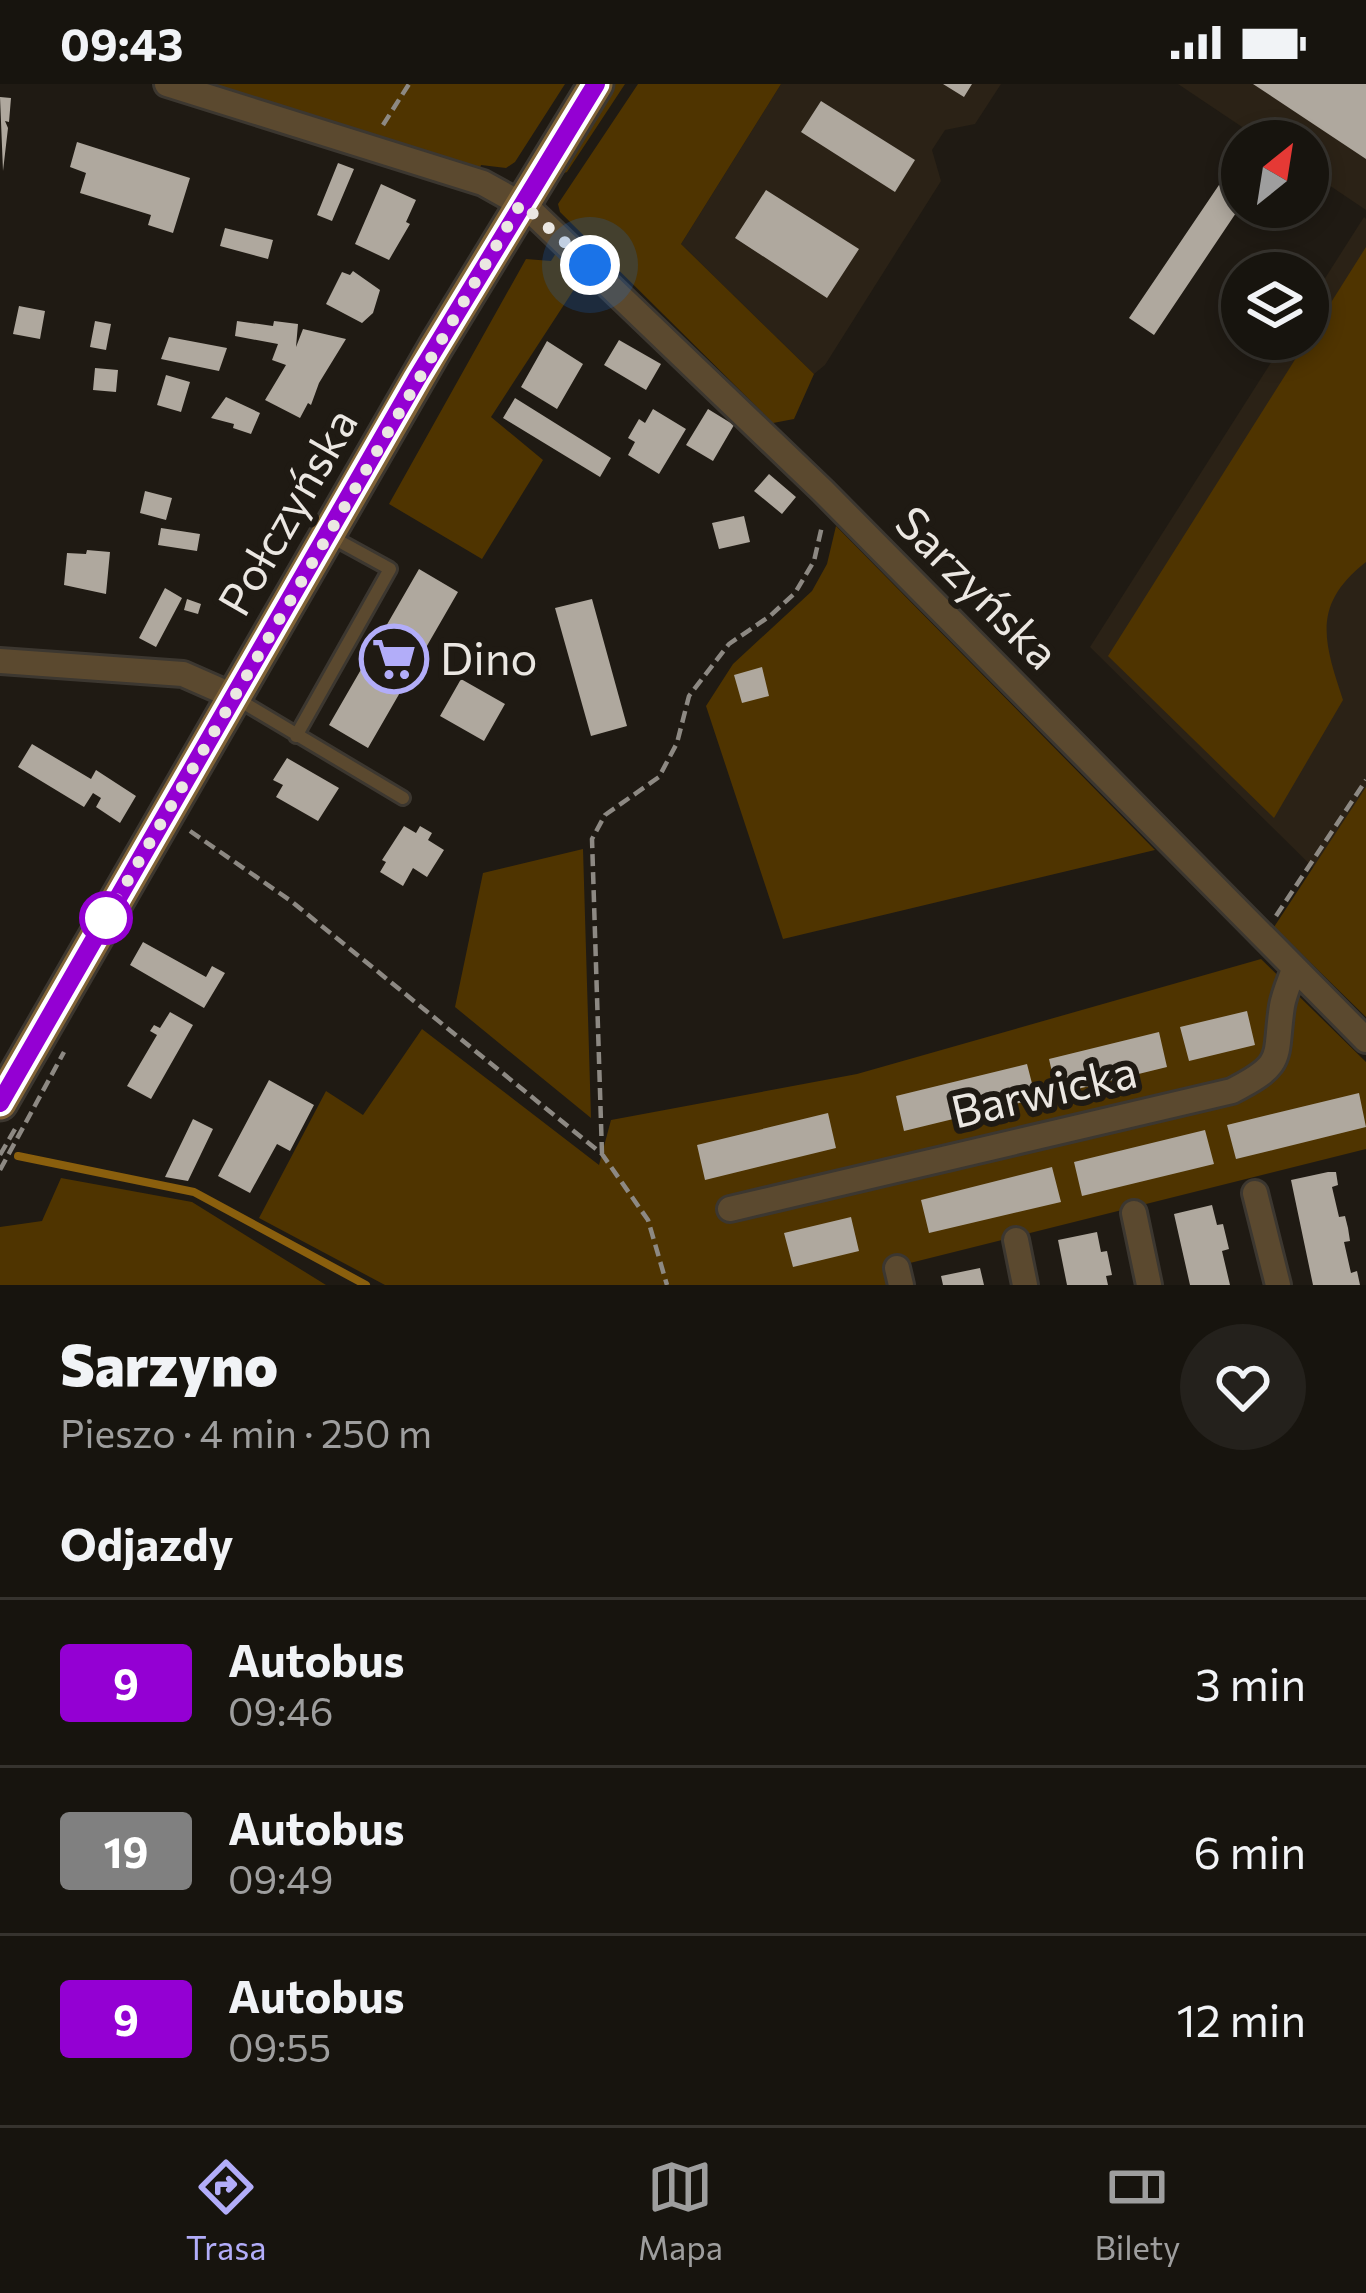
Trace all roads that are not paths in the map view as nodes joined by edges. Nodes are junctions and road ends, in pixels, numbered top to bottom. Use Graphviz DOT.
graph roads {
  1 [pos="167,84"];
  2 [pos="596,84"];
  3 [pos="521,203"];
  4 [pos="327,534"];
  5 [pos="0,661"];
  6 [pos="233,696"];
  7 [pos="296,736"];
  8 [pos="403,798"];
  9 [pos="1294,969"];
  10 [pos="65,989"];
  11 [pos="1366,1040"];
  12 [pos="0,1107"];
  13 [pos="1256,1193"];
  14 [pos="730,1209"];
  15 [pos="1134,1213"];
  16 [pos="1016,1240"];
  17 [pos="1025,1285"];
  18 [pos="1149,1285"];
  19 [pos="1278,1285"];
  1 -- 3 [label="street, Sarzyńska"];
  2 -- 3 [label="main road, Połczyńska"];
  3 -- 4 [label="main road, Połczyńska"];
  3 -- 9 [label="street, Sarzyńska"];
  4 -- 6 [label="main road, Połczyńska"];
  4 -- 7 [label="lane"];
  5 -- 6 [label="street"];
  6 -- 7 [label="lane"];
  6 -- 10 [label="main road, Połczyńska"];
  7 -- 8 [label="lane"];
  9 -- 11 [label="street, Sarzyńska"];
  9 -- 14 [label="street, Barwicka"];
  10 -- 12 [label="main road, Połczyńska"];
  10 -- 12 [label="main road, Połczyńska"];
  13 -- 19 [label="street"];
  15 -- 18 [label="street"];
  16 -- 17 [label="street"];
}
